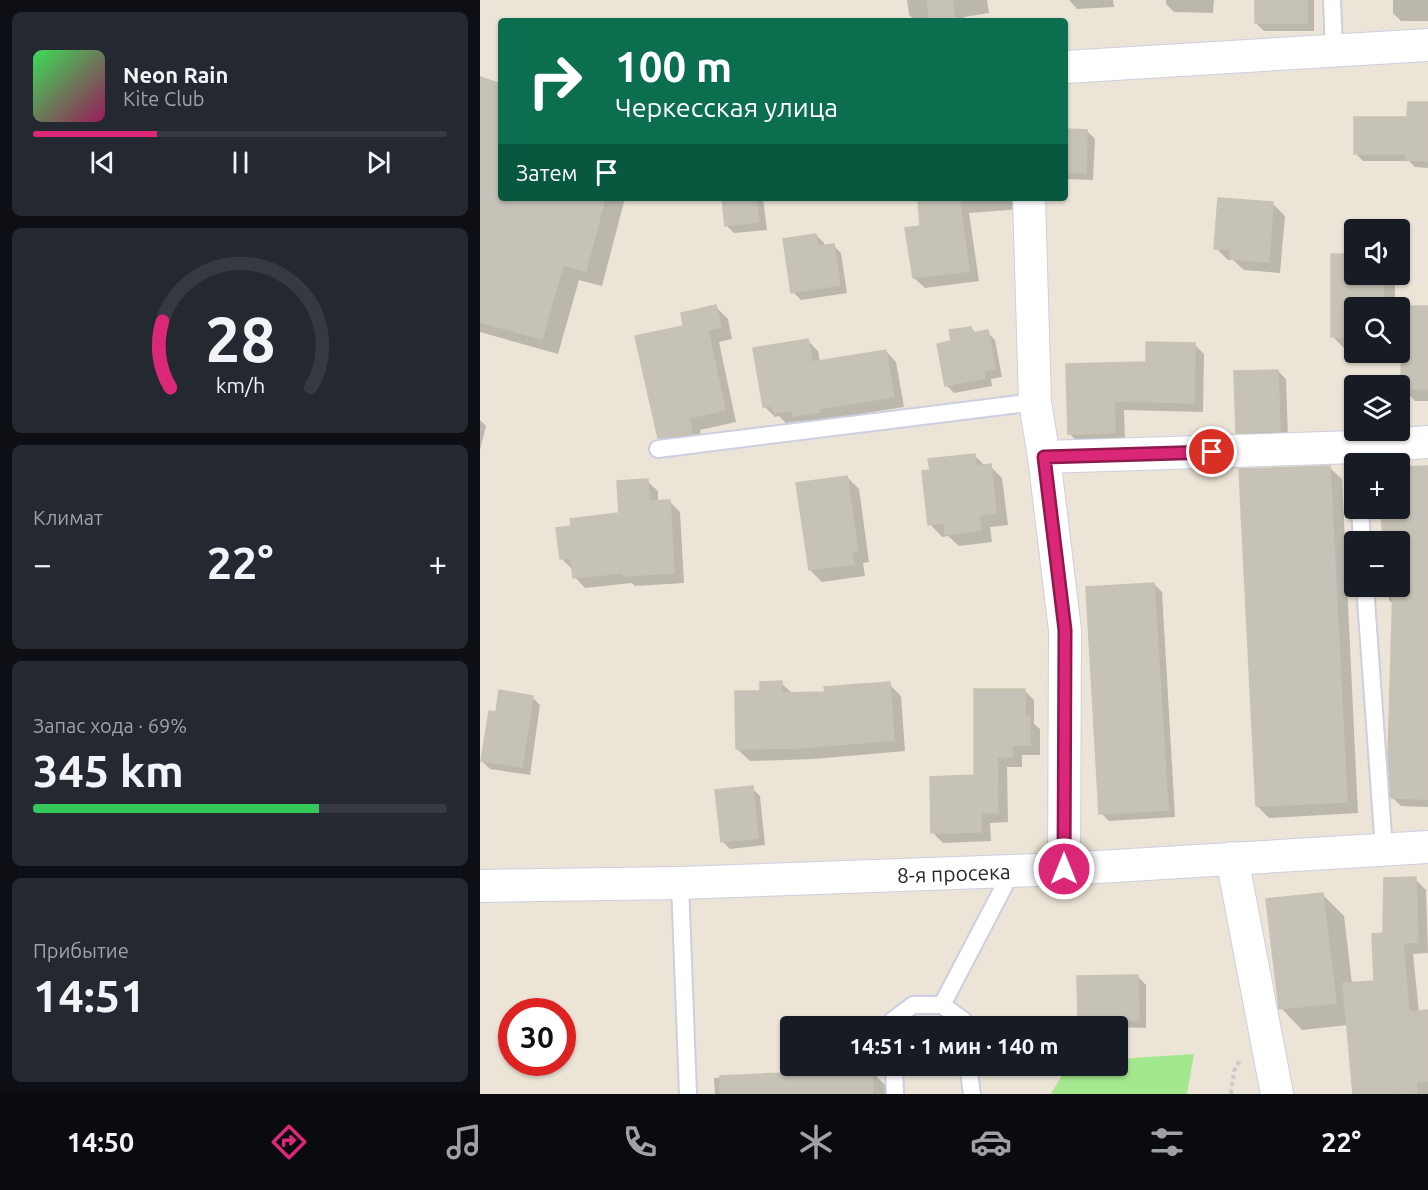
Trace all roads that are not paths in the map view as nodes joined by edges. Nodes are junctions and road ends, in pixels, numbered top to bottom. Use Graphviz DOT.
graph roads {
  1 [pos="1332,0"];
  2 [pos="1428,45"];
  3 [pos="1334,50"];
  4 [pos="1068,67"];
  5 [pos="1029,201"];
  6 [pos="1035,402"];
  7 [pos="1428,442"];
  8 [pos="658,449"];
  9 [pos="1367,453"];
  10 [pos="1344,455"];
  11 [pos="1044,457"];
  12 [pos="1366,597"];
  13 [pos="1428,848"];
  14 [pos="1384,849"];
  15 [pos="1232,858"];
  16 [pos="1064,869"];
  17 [pos="1012,871"];
  18 [pos="680,883"];
  19 [pos="480,886"];
  20 [pos="942,1005"];
  21 [pos="899,1016"];
  22 [pos="957,1016"];
  23 [pos="894,1076"];
  24 [pos="970,1076"];
  25 [pos="688,1094"];
  26 [pos="895,1094"];
  27 [pos="972,1094"];
  28 [pos="1276,1094"];
  1 -- 3 [label="lane"];
  2 -- 3 [label="street"];
  3 -- 4 [label="street"];
  5 -- 6 [label="street"];
  6 -- 8 [label="lane"];
  6 -- 11 [label="street"];
  7 -- 9 [label="street"];
  10 -- 11 [label="street"];
  11 -- 16 [label="street"];
  12 -- 14 [label="lane"];
  13 -- 14 [label="street, 8-я просека"];
  14 -- 15 [label="street, 8-я просека"];
  15 -- 16 [label="street, 8-я просека"];
  15 -- 28 [label="street"];
  16 -- 17 [label="street, 8-я просека"];
  17 -- 18 [label="street, 8-я просека"];
  17 -- 20 [label="lane"];
  18 -- 19 [label="street, 8-я просека"];
  18 -- 25 [label="lane"];
  20 -- 21 [label="lane"];
  20 -- 22 [label="lane"];
  23 -- 26 [label="lane"];
  24 -- 27 [label="lane"];
}
